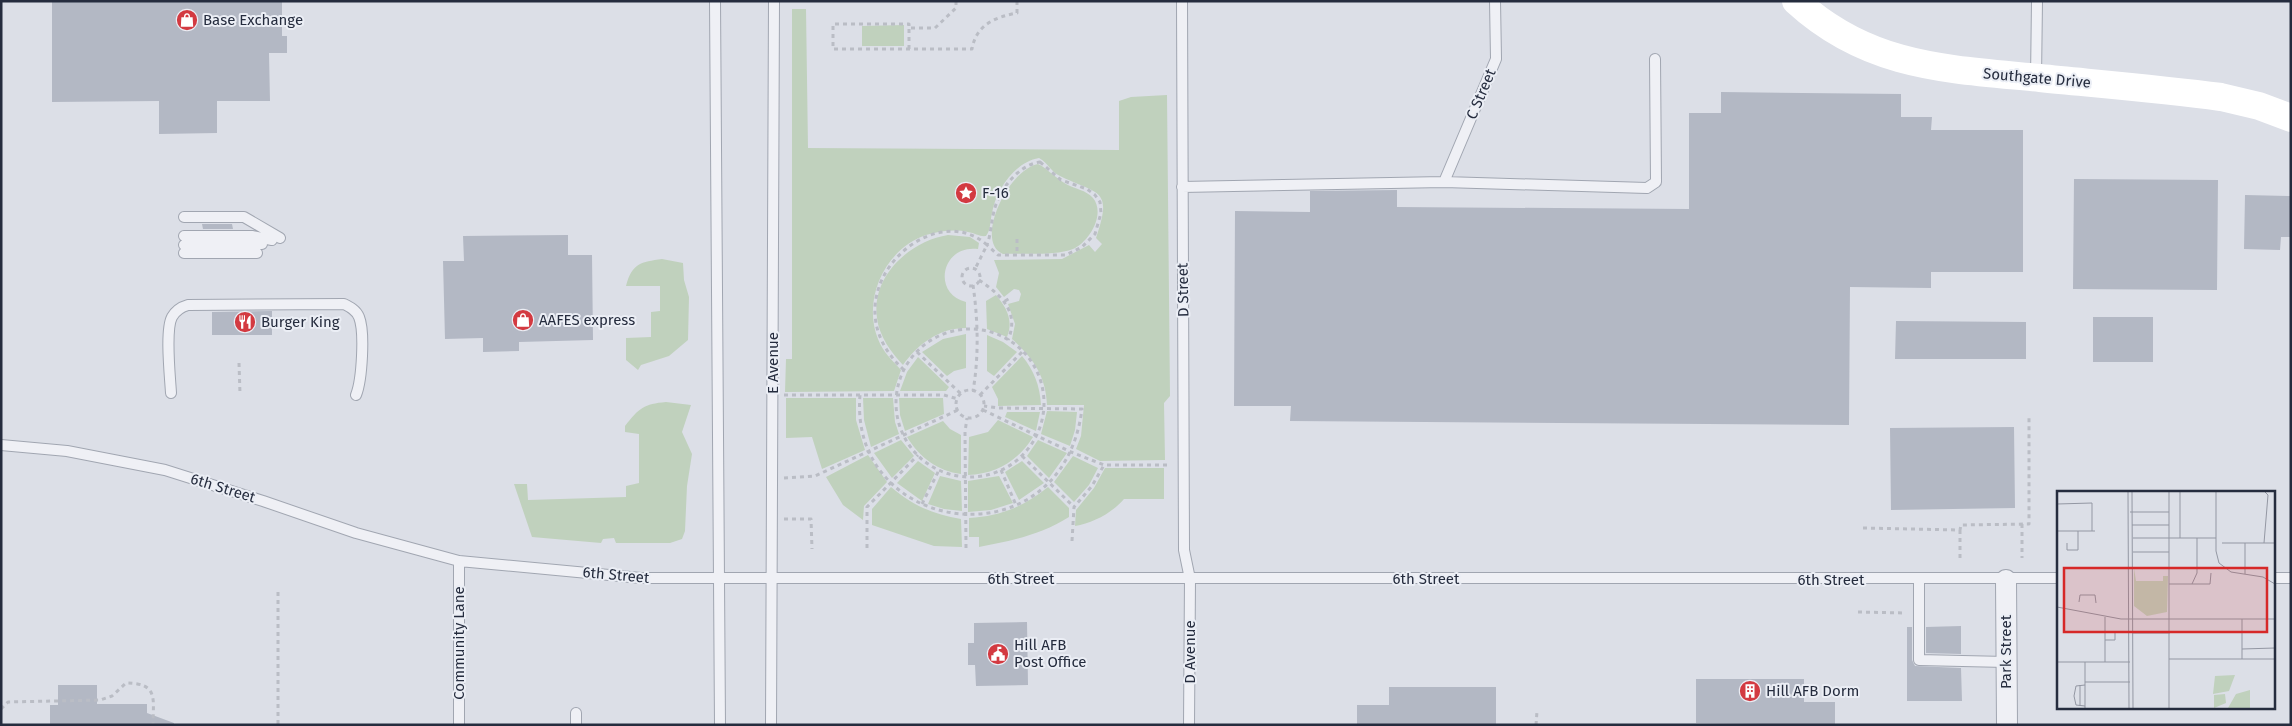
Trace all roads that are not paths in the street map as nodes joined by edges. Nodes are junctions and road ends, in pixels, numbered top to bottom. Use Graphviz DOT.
graph roads {
  1 [pos="716,1"];
  2 [pos="774,1"];
  3 [pos="1182,1"];
  4 [pos="1496,1"];
  5 [pos="1796,1"];
  6 [pos="2037,1"];
  7 [pos="1655,60"];
  8 [pos="2036,78"];
  9 [pos="2291,118"];
  10 [pos="1444,182"];
  11 [pos="1182,187"];
  12 [pos="184,218"];
  13 [pos="259,248"];
  14 [pos="171,393"];
  15 [pos="356,395"];
  16 [pos="1,445"];
  17 [pos="459,561"];
  18 [pos="719,578"];
  19 [pos="2057,578"];
  20 [pos="2274,578"];
  21 [pos="2291,578"];
  22 [pos="772,579"];
  23 [pos="1190,579"];
  24 [pos="1919,580"];
  25 [pos="2006,580"];
  26 [pos="2006,662"];
  27 [pos="576,713"];
  28 [pos="459,725"];
  29 [pos="576,725"];
  30 [pos="720,725"];
  31 [pos="772,725"];
  32 [pos="1189,725"];
  33 [pos="2007,725"];
  1 -- 18 [label="lane"];
  2 -- 22 [label="lane, E Avenue"];
  3 -- 11 [label="lane, D Street"];
  4 -- 10 [label="lane, C Street"];
  5 -- 8 [label="main road, Southgate Drive"];
  6 -- 8 [label="lane"];
  7 -- 10 [label="lane"];
  8 -- 9 [label="main road, Southgate Drive"];
  10 -- 11 [label="lane"];
  11 -- 23 [label="lane, D Street"];
  12 -- 13 [label="lane"];
  14 -- 15 [label="lane"];
  16 -- 17 [label="lane, 6th Street"];
  17 -- 18 [label="lane, 6th Street"];
  17 -- 28 [label="lane, Community Lane"];
  18 -- 22 [label="lane, 6th Street"];
  18 -- 30 [label="lane"];
  19 -- 25 [label="lane, 6th Street"];
  20 -- 21 [label="lane"];
  22 -- 23 [label="lane, 6th Street"];
  22 -- 31 [label="lane, E Avenue"];
  23 -- 24 [label="lane, 6th Street"];
  23 -- 32 [label="lane, D Avenue"];
  24 -- 25 [label="lane, 6th Street"];
  24 -- 26 [label="lane"];
  25 -- 26 [label="street, Park Street"];
  26 -- 33 [label="street, Park Street"];
  27 -- 29 [label="lane"];
}
